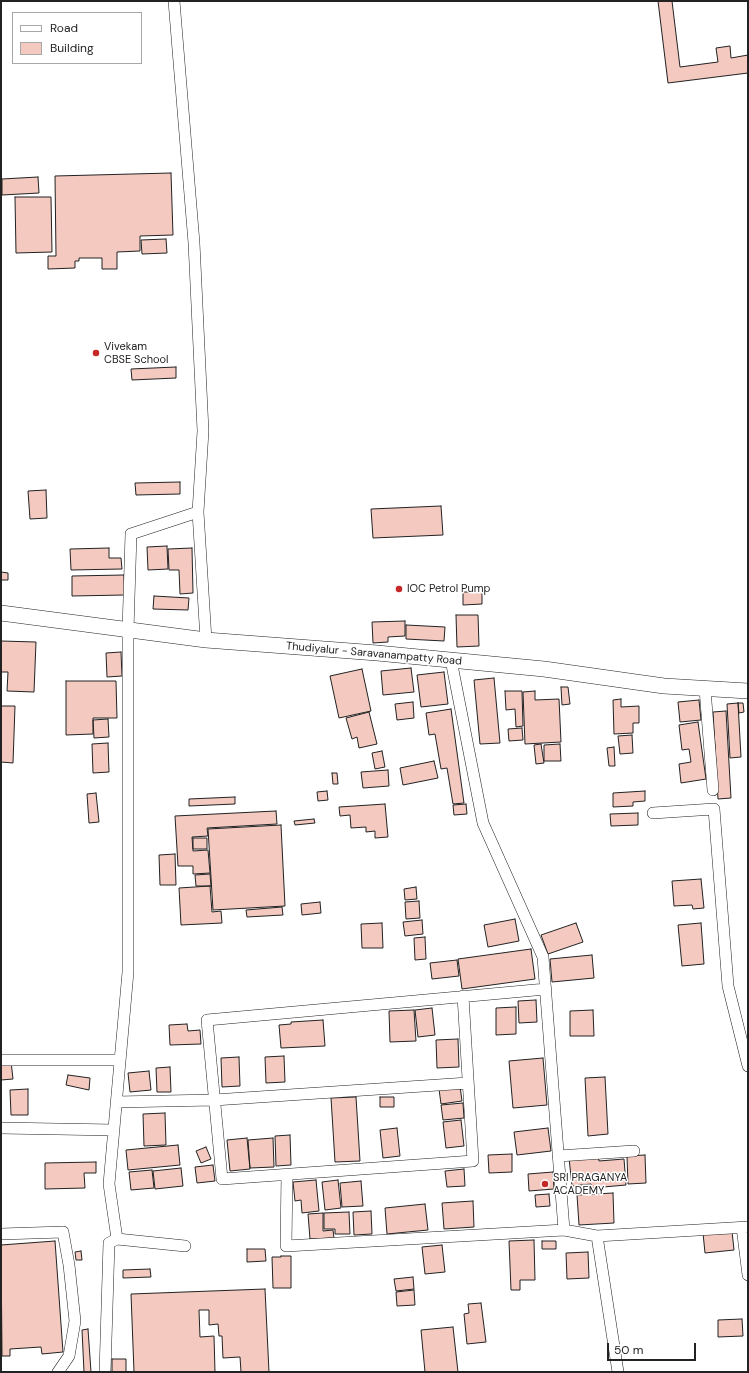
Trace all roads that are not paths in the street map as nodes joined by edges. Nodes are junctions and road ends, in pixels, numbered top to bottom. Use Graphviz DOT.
graph roads {
  1 [pos="174,1"];
  2 [pos="198,512"];
  3 [pos="1,613"];
  4 [pos="128,630"];
  5 [pos="206,640"];
  6 [pos="451,660"];
  7 [pos="705,688"];
  8 [pos="748,691"];
  9 [pos="713,790"];
  10 [pos="653,813"];
  11 [pos="546,989"];
  12 [pos="463,996"];
  13 [pos="1,1060"];
  14 [pos="120,1060"];
  15 [pos="748,1066"];
  16 [pos="468,1083"];
  17 [pos="214,1100"];
  18 [pos="116,1102"];
  19 [pos="1,1128"];
  20 [pos="114,1130"];
  21 [pos="634,1151"];
  22 [pos="558,1156"];
  23 [pos="287,1174"];
  24 [pos="745,1227"];
  25 [pos="564,1230"];
  26 [pos="1,1234"];
  27 [pos="597,1236"];
  28 [pos="117,1239"];
  29 [pos="185,1246"];
  30 [pos="748,1275"];
  31 [pos="58,1372"];
  32 [pos="105,1372"];
  33 [pos="618,1372"];
  1 -- 2 [label="street"];
  2 -- 4 [label="street"];
  2 -- 5 [label="street"];
  3 -- 4 [label="main road, Thudiyalur - Saravanampatty Road"];
  4 -- 5 [label="main road, Thudiyalur - Saravanampatty Road"];
  4 -- 14 [label="street"];
  5 -- 6 [label="main road, Thudiyalur - Saravanampatty Road"];
  6 -- 7 [label="main road, Thudiyalur - Saravanampatty Road"];
  6 -- 11 [label="street"];
  7 -- 8 [label="main road, Thudiyalur - Saravanampatty Road"];
  7 -- 9 [label="street"];
  10 -- 15 [label="street"];
  11 -- 12 [label="street"];
  11 -- 22 [label="street"];
  12 -- 16 [label="street"];
  12 -- 17 [label="street"];
  13 -- 14 [label="street"];
  14 -- 18 [label="street"];
  16 -- 17 [label="street"];
  16 -- 23 [label="street"];
  17 -- 18 [label="street"];
  17 -- 23 [label="street"];
  18 -- 20 [label="street"];
  19 -- 20 [label="street"];
  20 -- 28 [label="street"];
  21 -- 22 [label="street"];
  22 -- 25 [label="street"];
  23 -- 25 [label="street"];
  24 -- 27 [label="street"];
  24 -- 30 [label="street"];
  25 -- 27 [label="street"];
  26 -- 31 [label="street"];
  27 -- 33 [label="street"];
  28 -- 29 [label="street"];
  28 -- 32 [label="street"];
}
